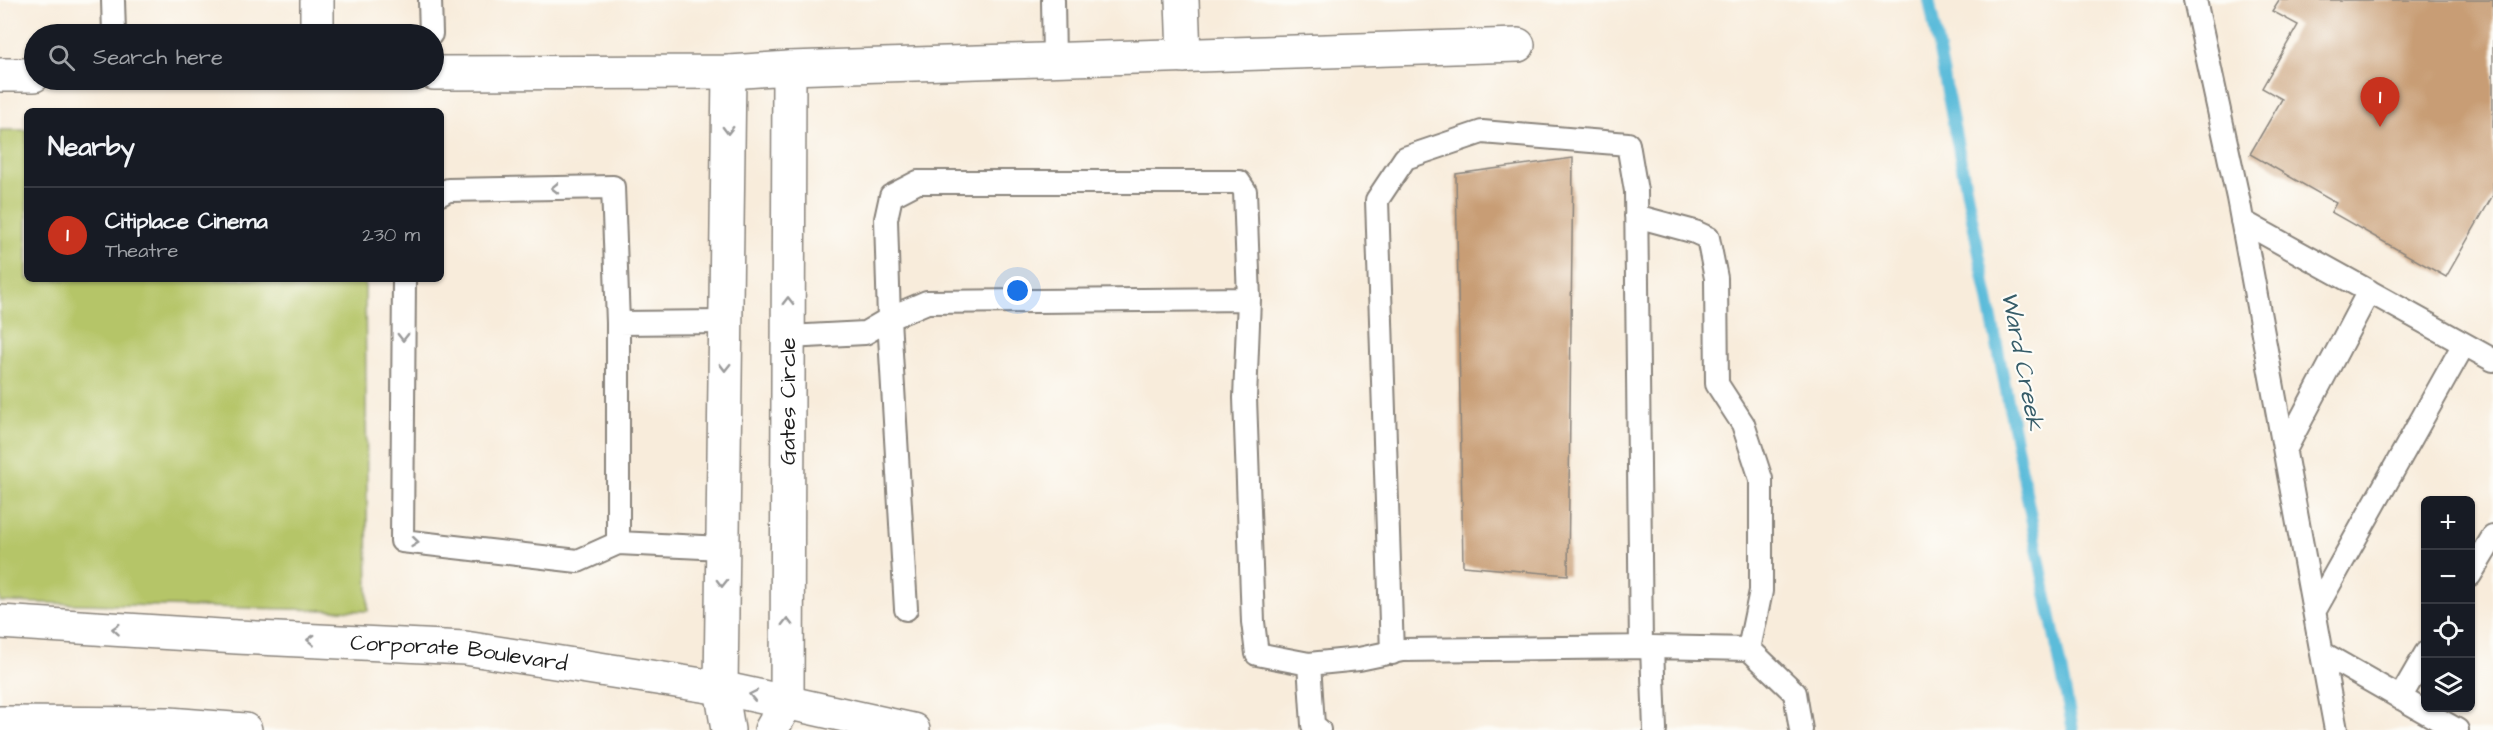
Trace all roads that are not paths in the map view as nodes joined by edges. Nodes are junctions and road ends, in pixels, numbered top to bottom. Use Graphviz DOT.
graph roads {
  1 [pos="113,0"];
  2 [pos="316,0"];
  3 [pos="430,0"];
  4 [pos="1053,0"];
  5 [pos="1182,0"];
  6 [pos="2195,0"];
  7 [pos="114,24"];
  8 [pos="317,24"];
  9 [pos="431,24"];
  10 [pos="1518,45"];
  11 [pos="1184,56"];
  12 [pos="1054,60"];
  13 [pos="789,68"];
  14 [pos="729,72"];
  15 [pos="444,73"];
  16 [pos="0,75"];
  17 [pos="24,75"];
  18 [pos="444,192"];
  19 [pos="1636,216"];
  20 [pos="2242,221"];
  21 [pos="404,282"];
  22 [pos="2369,291"];
  23 [pos="1249,299"];
  24 [pos="889,319"];
  25 [pos="618,322"];
  26 [pos="725,322"];
  27 [pos="788,337"];
  28 [pos="2464,345"];
  29 [pos="2493,360"];
  30 [pos="2285,450"];
  31 [pos="2493,537"];
  32 [pos="618,543"];
  33 [pos="723,548"];
  34 [pos="2475,567"];
  35 [pos="906,609"];
  36 [pos="2315,610"];
  37 [pos="0,622"];
  38 [pos="1647,647"];
  39 [pos="1749,649"];
  40 [pos="1392,653"];
  41 [pos="2322,653"];
  42 [pos="2423,658"];
  43 [pos="1309,664"];
  44 [pos="721,688"];
  45 [pos="2400,698"];
  46 [pos="787,702"];
  47 [pos="0,723"];
  48 [pos="1311,728"];
  49 [pos="245,730"];
  50 [pos="728,730"];
  51 [pos="771,730"];
  52 [pos="913,730"];
  53 [pos="1655,730"];
  54 [pos="1802,730"];
  55 [pos="2336,730"];
  56 [pos="2457,730"];
  1 -- 7 [label="lane"];
  2 -- 8 [label="street"];
  3 -- 9 [label="lane"];
  4 -- 12 [label="lane"];
  5 -- 11 [label="street"];
  6 -- 20 [label="lane"];
  10 -- 11 [label="street"];
  11 -- 12 [label="street"];
  12 -- 13 [label="street"];
  13 -- 14 [label="street"];
  27 -- 13 [label="street, Gates Circle, one-way"];
  14 -- 15 [label="street"];
  14 -- 26 [label="street, one-way"];
  16 -- 17 [label="street"];
  25 -- 18 [label="lane, one-way"];
  19 -- 38 [label="lane"];
  19 -- 39 [label="lane"];
  19 -- 40 [label="lane"];
  20 -- 22 [label="lane"];
  20 -- 30 [label="lane"];
  21 -- 32 [label="lane, one-way"];
  22 -- 28 [label="lane"];
  22 -- 30 [label="lane"];
  23 -- 24 [label="lane"];
  23 -- 24 [label="lane"];
  23 -- 43 [label="lane"];
  24 -- 27 [label="lane"];
  24 -- 35 [label="lane"];
  25 -- 26 [label="lane"];
  25 -- 32 [label="lane"];
  26 -- 33 [label="street, one-way"];
  46 -- 27 [label="street, Gates Circle, one-way"];
  28 -- 29 [label="lane"];
  28 -- 36 [label="lane"];
  30 -- 36 [label="lane"];
  31 -- 34 [label="lane"];
  32 -- 33 [label="lane"];
  33 -- 44 [label="street, one-way"];
  36 -- 41 [label="lane"];
  44 -- 37 [label="street, Corporate Boulevard, one-way"];
  38 -- 39 [label="lane"];
  38 -- 40 [label="lane"];
  38 -- 53 [label="lane"];
  39 -- 54 [label="lane"];
  40 -- 43 [label="lane"];
  41 -- 45 [label="lane"];
  41 -- 55 [label="lane"];
  42 -- 45 [label="lane"];
  43 -- 48 [label="lane"];
  46 -- 44 [label="street, Corporate Boulevard, one-way"];
  44 -- 50 [label="street"];
  45 -- 56 [label="lane"];
  46 -- 51 [label="street, Gates Circle"];
  46 -- 52 [label="street, Corporate Boulevard"];
  47 -- 49 [label="street"];
}
